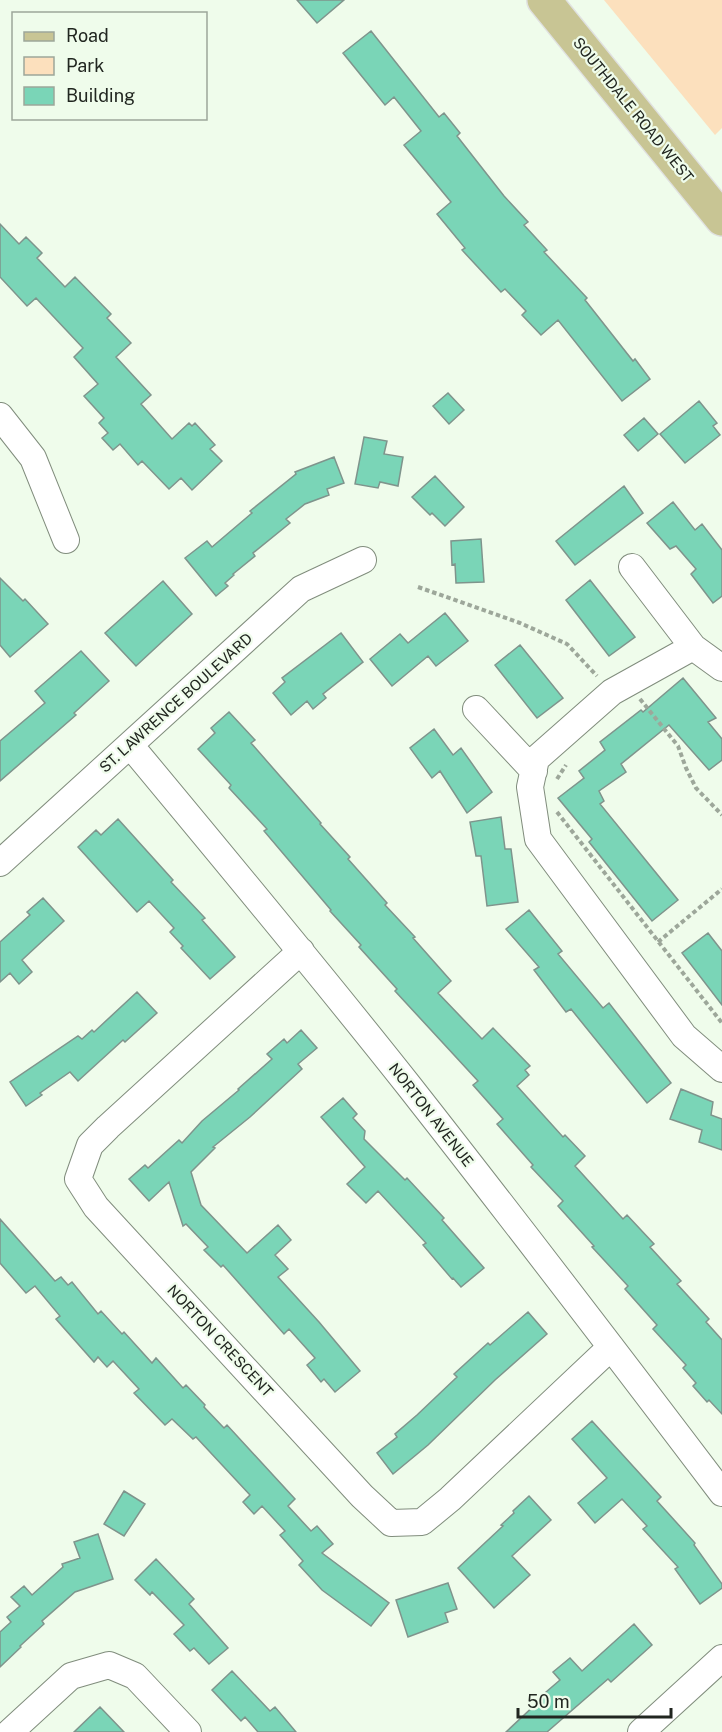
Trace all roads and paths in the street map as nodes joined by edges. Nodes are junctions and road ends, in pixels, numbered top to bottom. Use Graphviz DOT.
graph roads {
  1 [pos="544,0"];
  2 [pos="722,219"];
  3 [pos="0,416"];
  4 [pos="66,540"];
  5 [pos="363,560"];
  6 [pos="632,567"];
  7 [pos="418,586"];
  8 [pos="693,647"];
  9 [pos="722,668"];
  10 [pos="612,692"];
  11 [pos="647,692"];
  12 [pos="476,709"];
  13 [pos="130,745"];
  14 [pos="570,758"];
  15 [pos="534,771"];
  16 [pos="555,786"];
  17 [pos="555,804"];
  18 [pos="722,815"];
  19 [pos="0,863"];
  20 [pos="722,889"];
  21 [pos="658,942"];
  22 [pos="301,951"];
  23 [pos="722,1023"];
  24 [pos="722,1069"];
  25 [pos="611,1347"];
  26 [pos="722,1493"];
  27 [pos="722,1658"];
  28 [pos="10,1732"];
  29 [pos="188,1732"];
  30 [pos="641,1732"];
  1 -- 2 [label="main road, SOUTHDALE ROAD WEST"];
  3 -- 4 [label="street"];
  5 -- 13 [label="street, ST. LAWRENCE BOULEVARD"];
  6 -- 8 [label="street"];
  7 -- 10 [label="path"];
  8 -- 9 [label="street"];
  8 -- 10 [label="street"];
  10 -- 15 [label="street"];
  11 -- 18 [label="path"];
  12 -- 15 [label="street"];
  13 -- 19 [label="street, ST. LAWRENCE BOULEVARD"];
  13 -- 22 [label="street, NORTON AVENUE"];
  14 -- 16 [label="path"];
  15 -- 24 [label="street"];
  17 -- 21 [label="path"];
  20 -- 21 [label="path"];
  21 -- 23 [label="path"];
  22 -- 25 [label="street, NORTON AVENUE"];
  22 -- 25 [label="street, NORTON CRESCENT"];
  25 -- 26 [label="street, NORTON AVENUE"];
  27 -- 30 [label="street"];
  28 -- 29 [label="street"];
}
